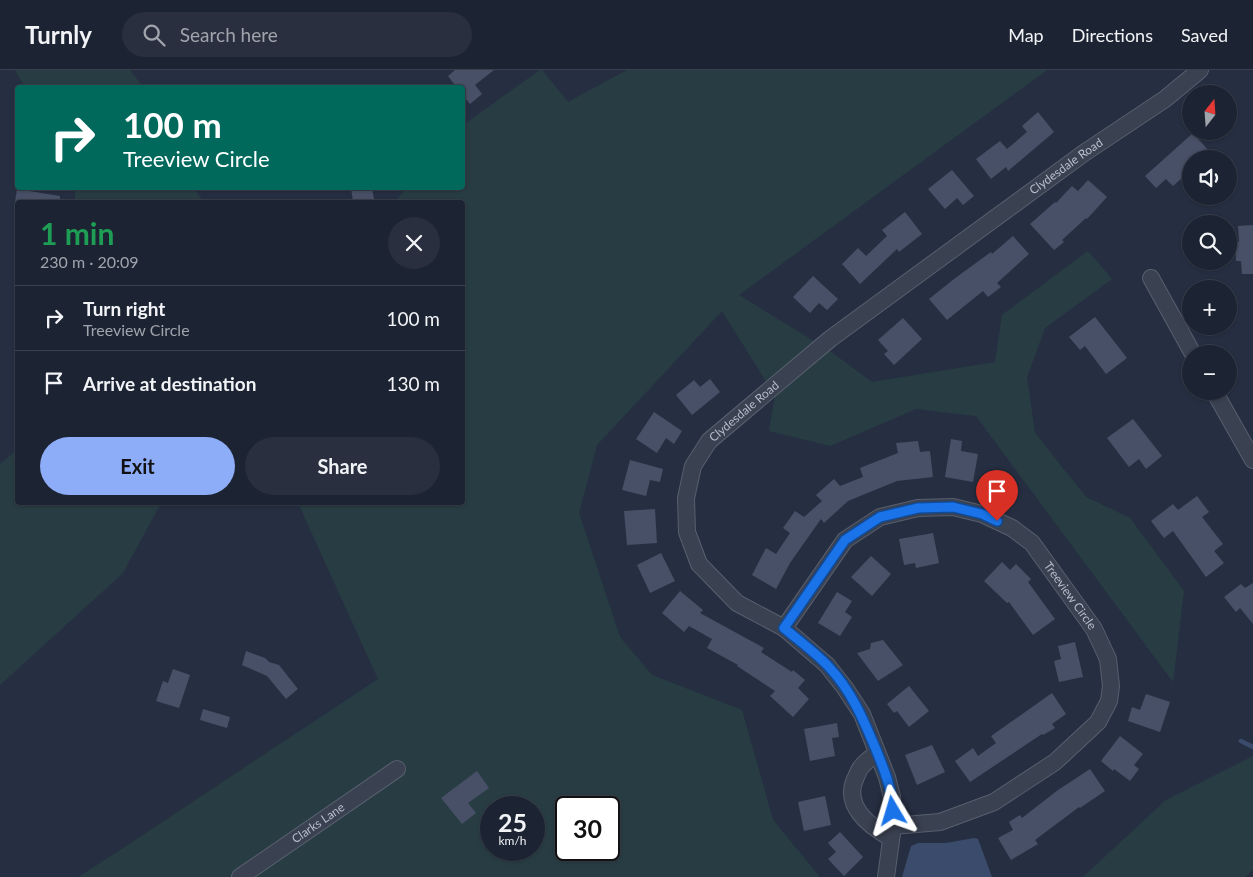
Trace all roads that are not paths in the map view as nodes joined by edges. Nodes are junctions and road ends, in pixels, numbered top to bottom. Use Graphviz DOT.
graph roads {
  1 [pos="1198,71"];
  2 [pos="1151,278"];
  3 [pos="1188,345"];
  4 [pos="1219,400"];
  5 [pos="1253,460"];
  6 [pos="784,628"];
  7 [pos="877,753"];
  8 [pos="397,768"];
  9 [pos="892,832"];
  10 [pos="240,877"];
  11 [pos="886,877"];
  1 -- 6 [label="street, Clydesdale Road"];
  2 -- 3 [label="street"];
  4 -- 5 [label="street"];
  6 -- 7 [label="street, Clydesdale Road"];
  6 -- 9 [label="street, Treeview Circle"];
  7 -- 9 [label="street, Clydesdale Road"];
  7 -- 9 [label="street"];
  8 -- 10 [label="street, Clarks Lane"];
  9 -- 11 [label="street, Clydesdale Road"];
}
